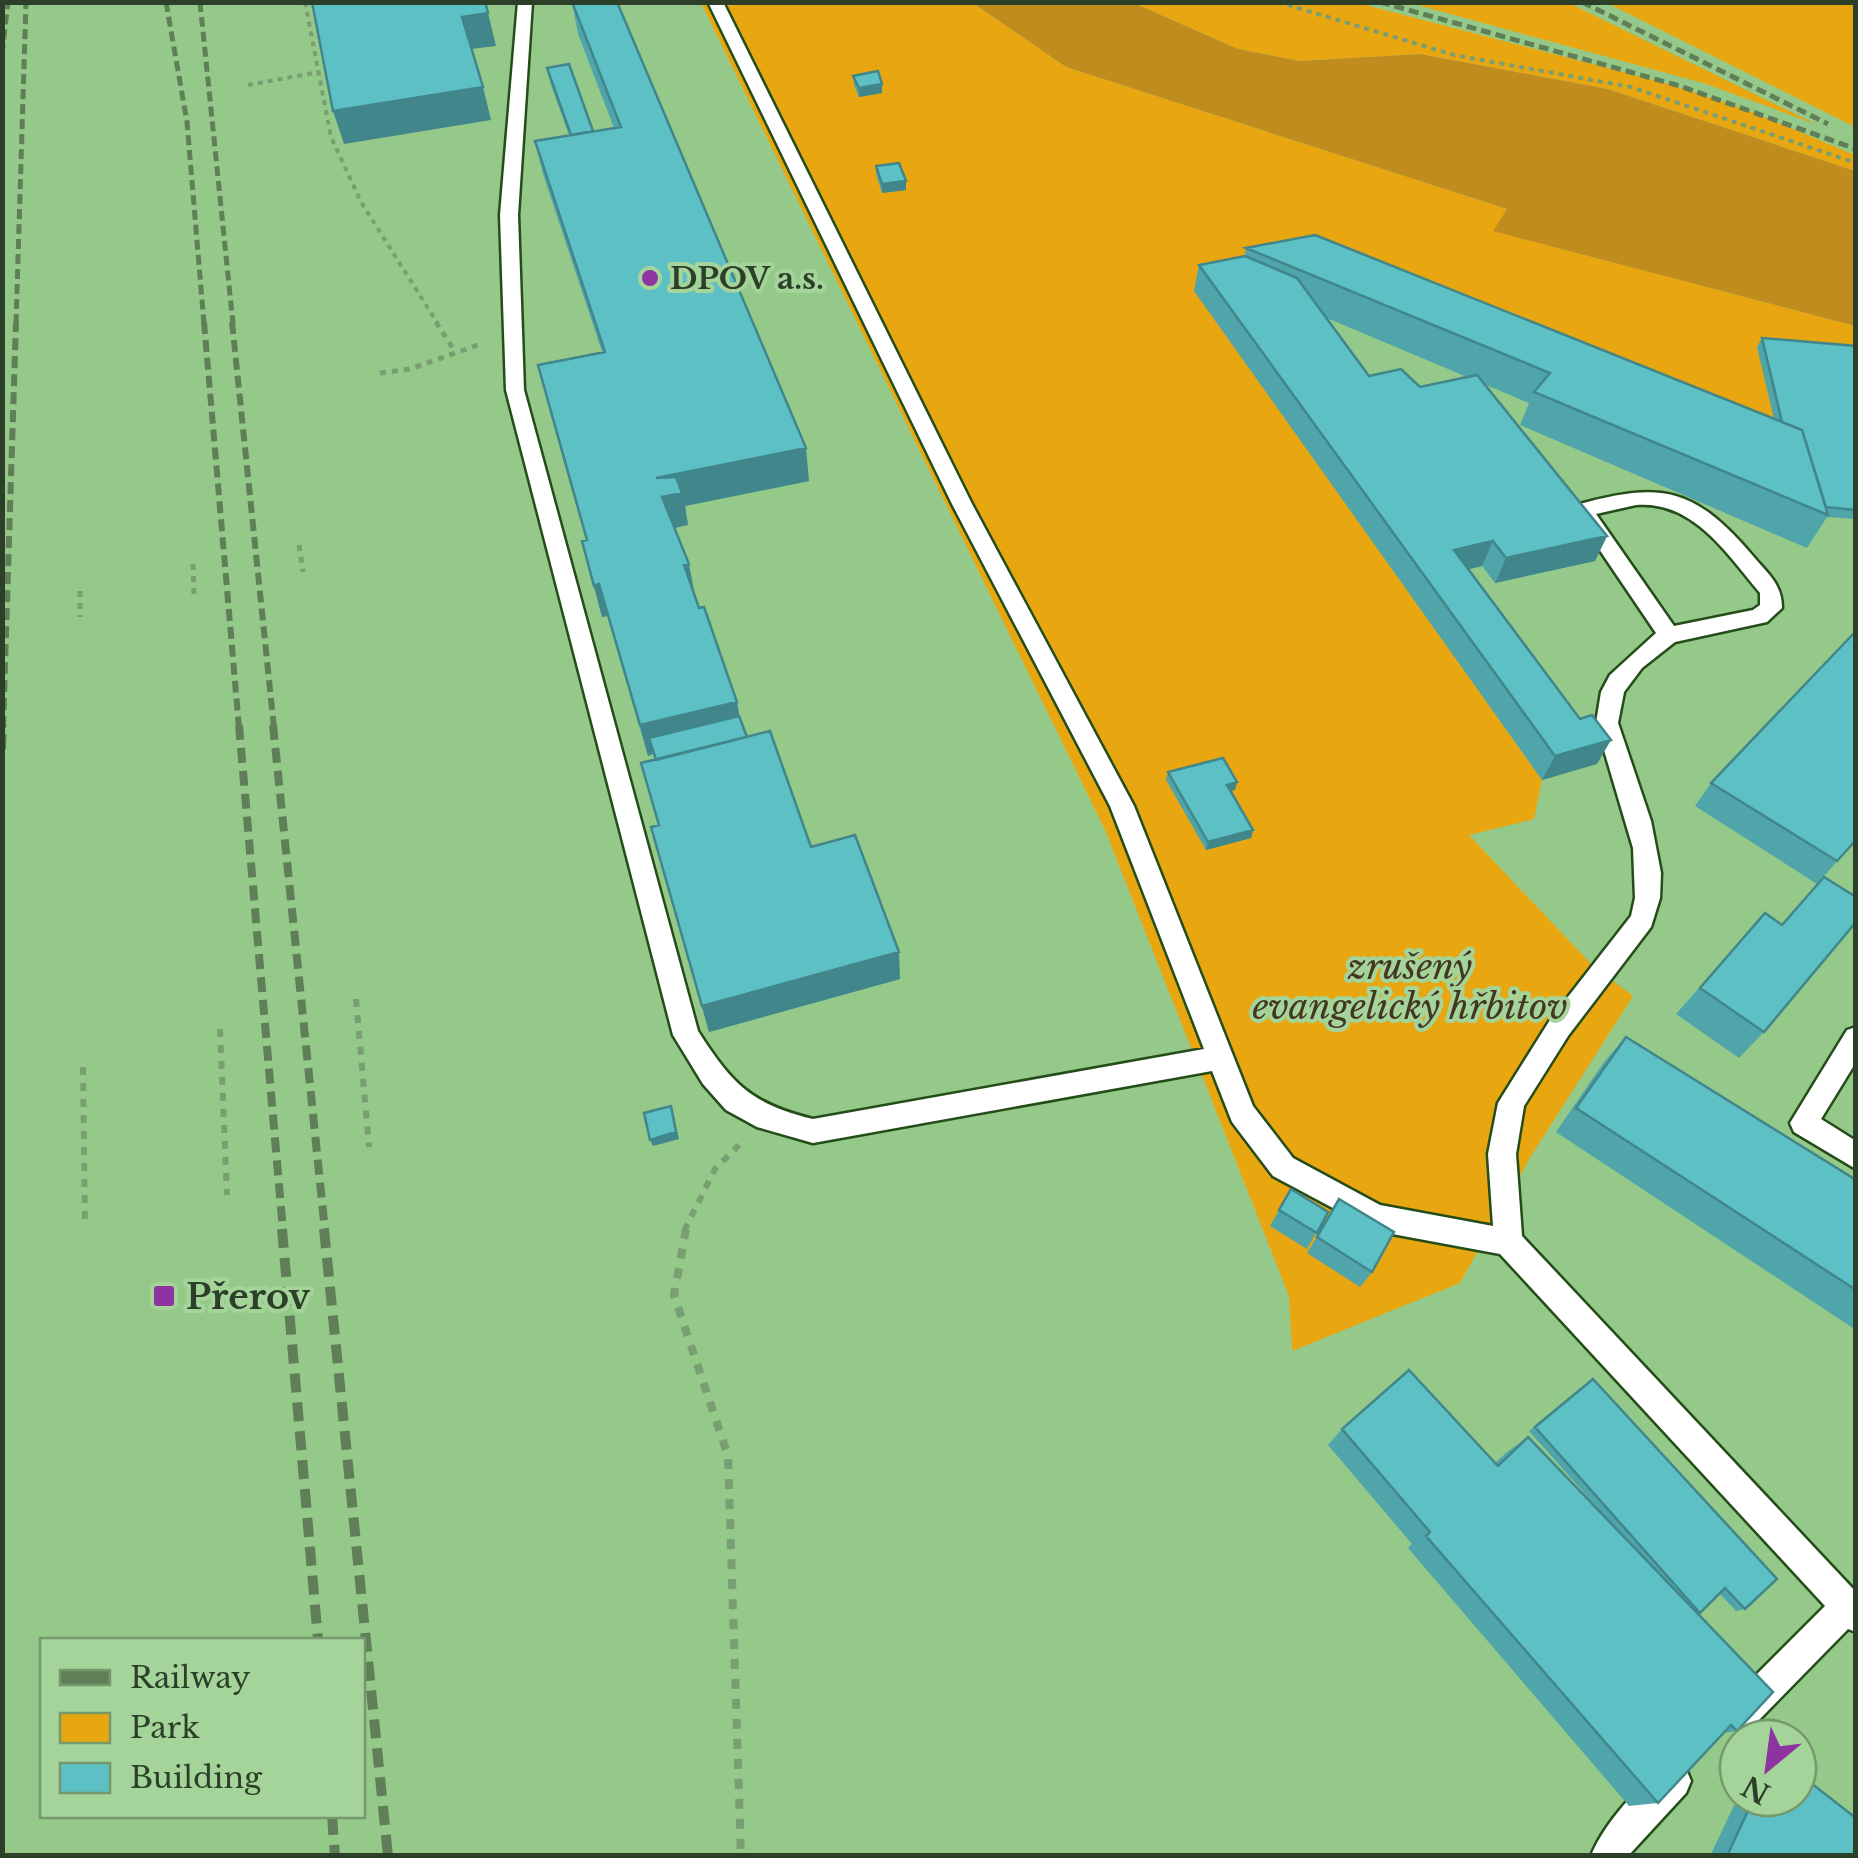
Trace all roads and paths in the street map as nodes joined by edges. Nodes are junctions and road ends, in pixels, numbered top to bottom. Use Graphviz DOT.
graph roads {
  1 [pos="306,2"];
  2 [pos="524,2"];
  3 [pos="714,2"];
  4 [pos="1278,2"];
  5 [pos="319,72"];
  6 [pos="248,84"];
  7 [pos="1856,162"];
  8 [pos="512,341"];
  9 [pos="454,350"];
  10 [pos="380,373"];
  11 [pos="299,545"];
  12 [pos="192,564"];
  13 [pos="303,572"];
  14 [pos="80,592"];
  15 [pos="194,594"];
  16 [pos="80,617"];
  17 [pos="1670,635"];
  18 [pos="356,999"];
  19 [pos="220,1029"];
  20 [pos="1856,1038"];
  21 [pos="1222,1058"];
  22 [pos="83,1068"];
  23 [pos="766,1121"];
  24 [pos="368,1147"];
  25 [pos="1856,1156"];
  26 [pos="227,1195"];
  27 [pos="85,1225"];
  28 [pos="1508,1242"];
  29 [pos="1851,1612"];
  30 [pos="741,1856"];
  31 [pos="1608,1856"];
  1 -- 5 [label="path"];
  2 -- 8 [label="lane"];
  3 -- 21 [label="lane"];
  4 -- 7 [label="path"];
  5 -- 6 [label="path"];
  5 -- 9 [label="path"];
  8 -- 9 [label="path"];
  8 -- 23 [label="lane"];
  9 -- 10 [label="path"];
  11 -- 13 [label="path"];
  12 -- 15 [label="path"];
  14 -- 16 [label="path"];
  17 -- 17 [label="lane"];
  17 -- 28 [label="lane"];
  18 -- 24 [label="path"];
  19 -- 26 [label="path"];
  20 -- 25 [label="lane"];
  21 -- 23 [label="lane"];
  21 -- 28 [label="lane"];
  22 -- 27 [label="path"];
  23 -- 30 [label="path"];
  28 -- 29 [label="lane"];
  29 -- 31 [label="lane"];
}
